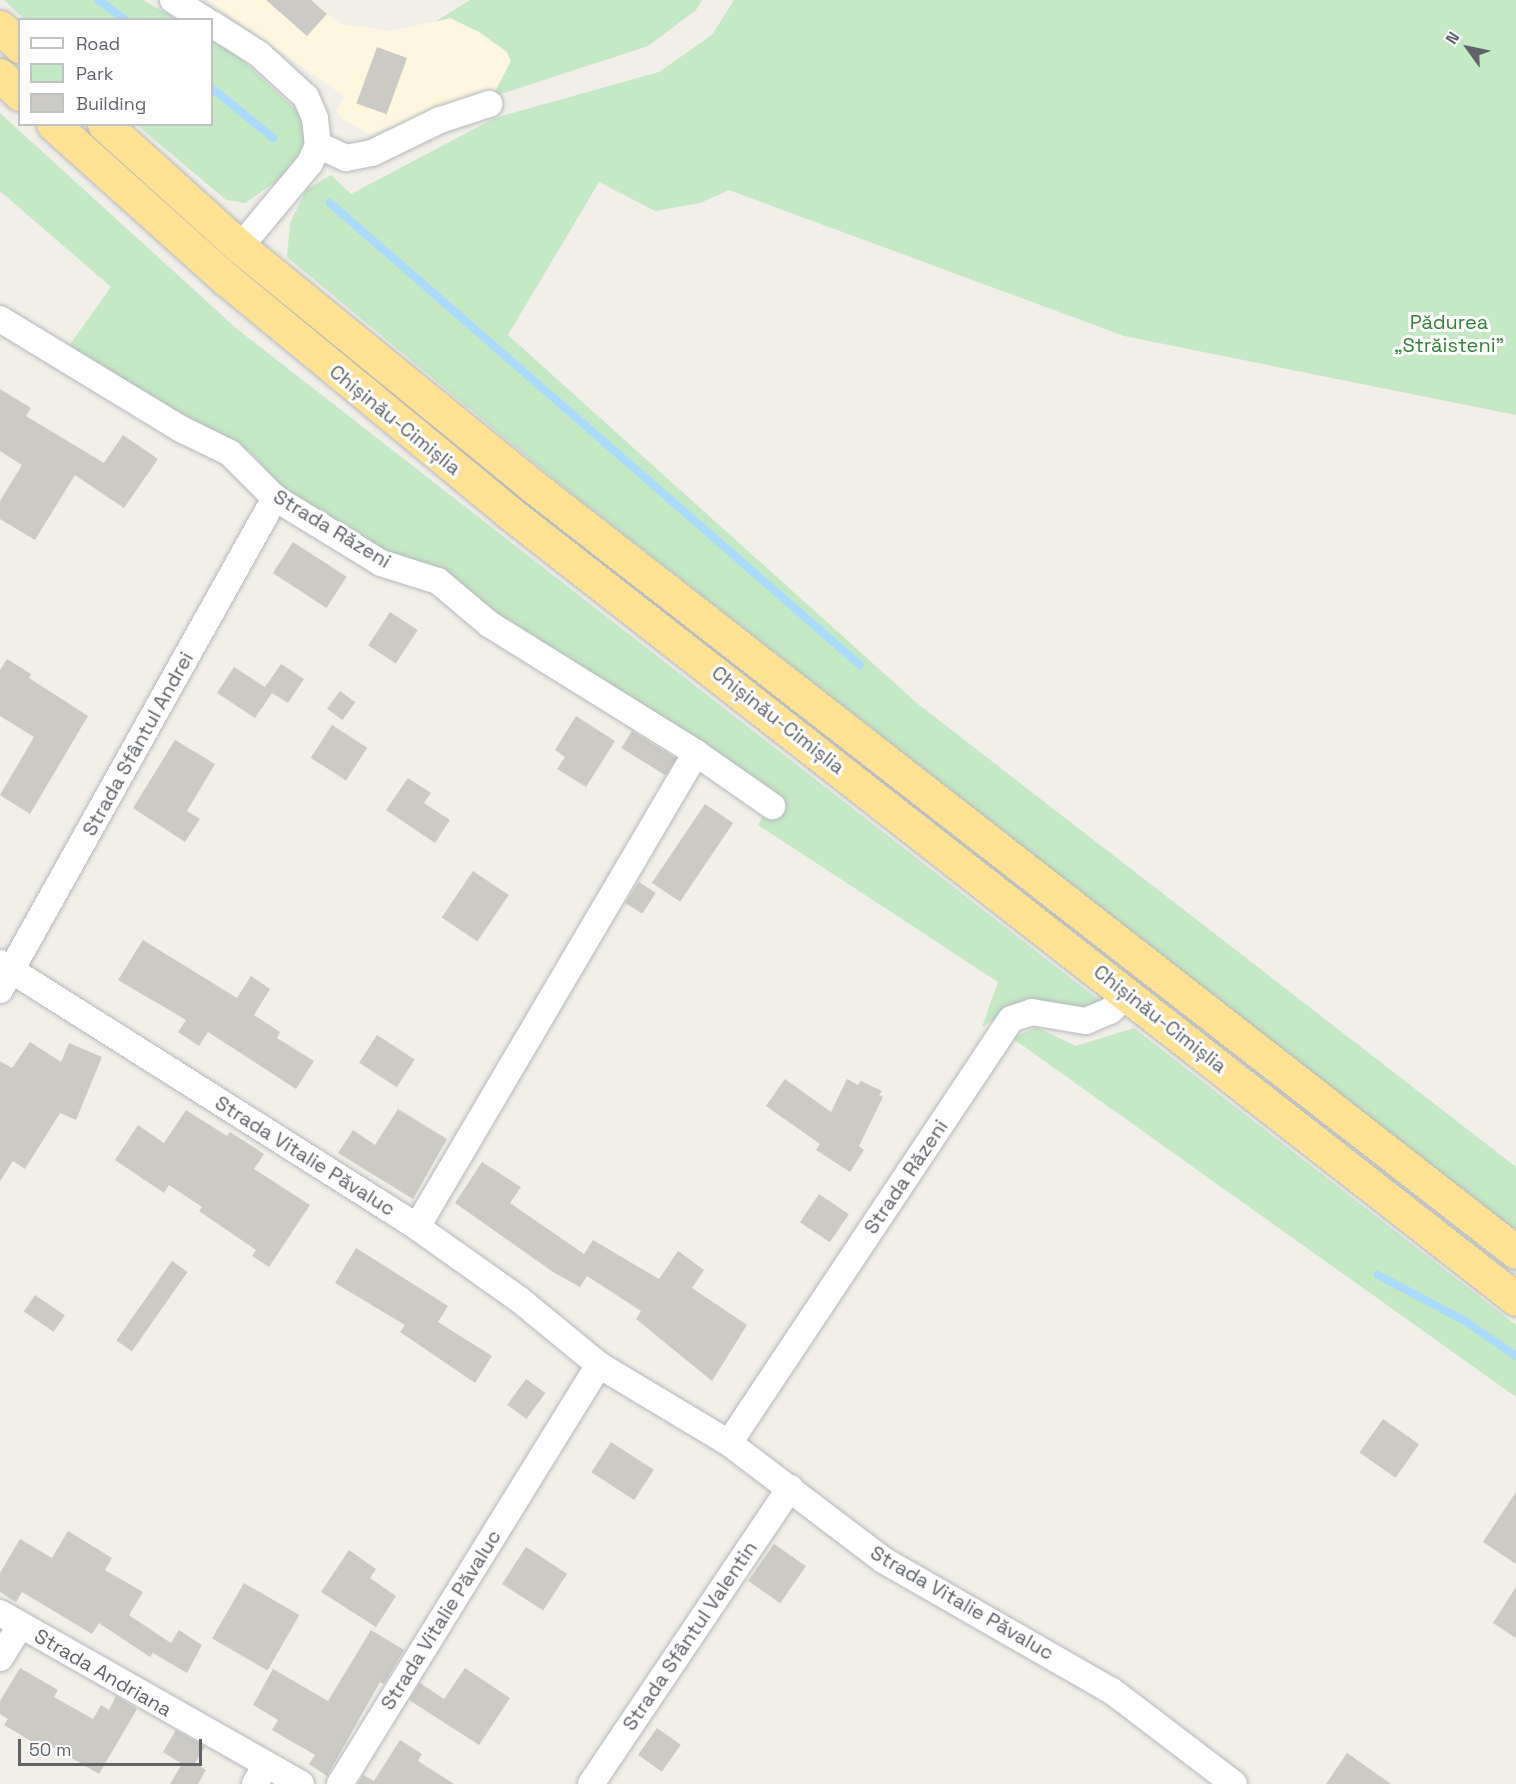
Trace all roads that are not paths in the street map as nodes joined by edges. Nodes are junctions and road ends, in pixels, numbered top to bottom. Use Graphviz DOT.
graph roads {
  1 [pos="173,0"];
  2 [pos="202,18"];
  3 [pos="213,25"];
  4 [pos="0,27"];
  5 [pos="18,44"];
  6 [pos="0,75"];
  7 [pos="18,92"];
  8 [pos="489,104"];
  9 [pos="55,126"];
  10 [pos="106,126"];
  11 [pos="318,145"];
  12 [pos="240,247"];
  13 [pos="0,319"];
  14 [pos="275,498"];
  15 [pos="696,753"];
  16 [pos="772,806"];
  17 [pos="4,974"];
  18 [pos="1128,994"];
  19 [pos="417,1227"];
  20 [pos="1516,1252"];
  21 [pos="1516,1299"];
  22 [pos="599,1365"];
  23 [pos="729,1443"];
  24 [pos="790,1488"];
  25 [pos="10,1619"];
  26 [pos="0,1658"];
  27 [pos="260,1774"];
  28 [pos="301,1784"];
  29 [pos="340,1784"];
  30 [pos="591,1784"];
  31 [pos="1234,1784"];
  1 -- 2 [label="street"];
  3 -- 11 [label="street"];
  4 -- 5 [label="highway"];
  6 -- 7 [label="highway"];
  8 -- 11 [label="street"];
  9 -- 18 [label="highway, Chișinău-Cimișlia"];
  10 -- 12 [label="highway, Chișinău-Cimișlia"];
  11 -- 12 [label="street"];
  12 -- 20 [label="highway, Chișinău-Cimișlia"];
  13 -- 14 [label="street, Strada Răzeni"];
  14 -- 15 [label="street, Strada Răzeni"];
  14 -- 17 [label="street, Strada Sfântul Andrei"];
  15 -- 16 [label="street, Strada Răzeni"];
  15 -- 19 [label="street"];
  17 -- 19 [label="street, Strada Vitalie Păvaluc"];
  18 -- 21 [label="highway, Chișinău-Cimișlia"];
  18 -- 23 [label="street, Strada Răzeni"];
  19 -- 22 [label="street, Strada Vitalie Păvaluc"];
  22 -- 23 [label="street, Strada Vitalie Păvaluc"];
  22 -- 29 [label="street, Strada Vitalie Păvaluc"];
  23 -- 24 [label="street, Strada Vitalie Păvaluc"];
  24 -- 30 [label="street, Strada Sfântul Valentin"];
  24 -- 31 [label="street, Strada Vitalie Păvaluc"];
  25 -- 26 [label="street"];
  25 -- 27 [label="street, Strada Andriana"];
  27 -- 28 [label="street, Strada Andriana"];
}
